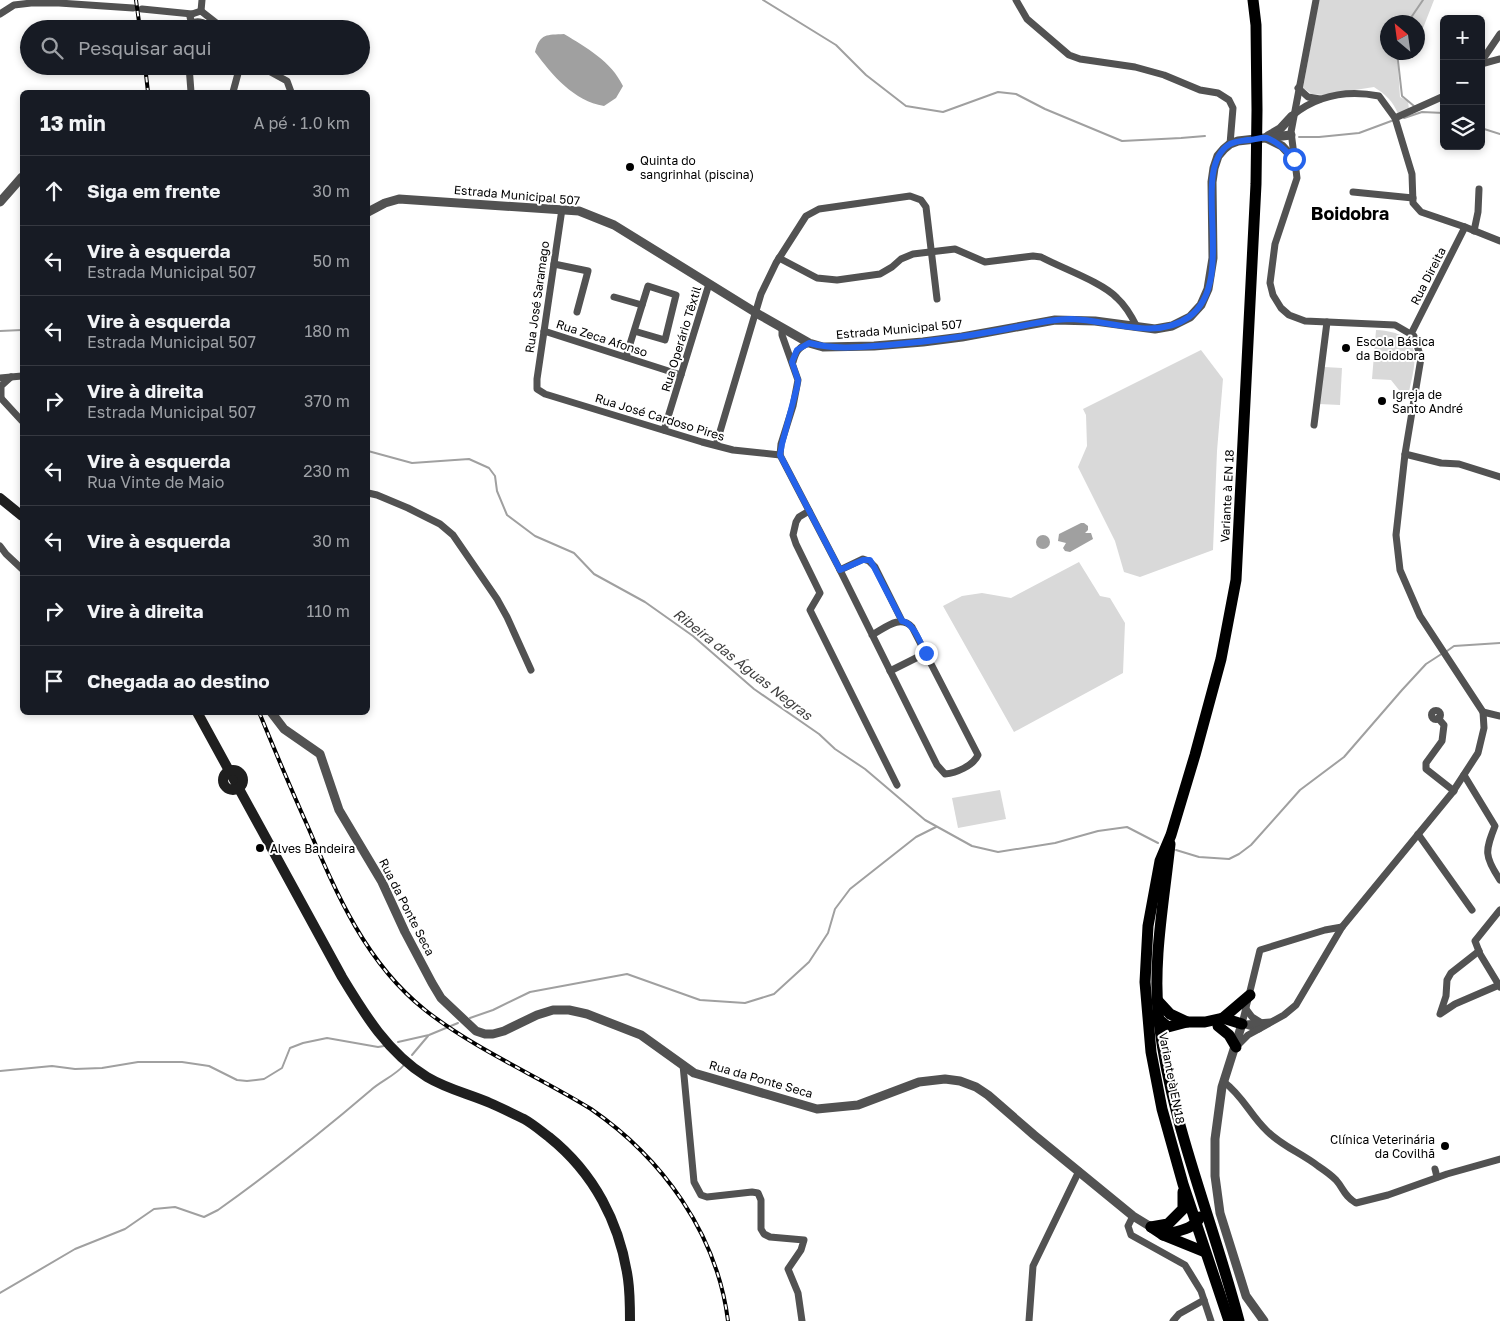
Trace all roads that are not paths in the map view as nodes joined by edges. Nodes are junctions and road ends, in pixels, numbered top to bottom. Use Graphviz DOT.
graph roads {
  1 [pos="202,0"];
  2 [pos="1016,0"];
  3 [pos="1253,0"];
  4 [pos="1316,0"];
  5 [pos="133,8"];
  6 [pos="142,9"];
  7 [pos="201,11"];
  8 [pos="0,14"];
  9 [pos="192,14"];
  10 [pos="190,20"];
  11 [pos="212,20"];
  12 [pos="1500,34"];
  13 [pos="1500,59"];
  14 [pos="1483,60"];
  15 [pos="1485,62"];
  16 [pos="190,75"];
  17 [pos="238,75"];
  18 [pos="276,75"];
  19 [pos="1298,88"];
  20 [pos="191,90"];
  21 [pos="234,90"];
  22 [pos="290,90"];
  23 [pos="1308,97"];
  24 [pos="1440,98"];
  25 [pos="1320,99"];
  26 [pos="1296,100"];
  27 [pos="1307,105"];
  28 [pos="1293,116"];
  29 [pos="1395,118"];
  30 [pos="1291,135"];
  31 [pos="1266,138"];
  32 [pos="1230,144"];
  33 [pos="1294,159"];
  34 [pos="20,179"];
  35 [pos="1479,189"];
  36 [pos="1353,192"];
  37 [pos="1413,198"];
  38 [pos="0,202"];
  39 [pos="562,209"];
  40 [pos="370,211"];
  41 [pos="1465,227"];
  42 [pos="1474,230"];
  43 [pos="1500,241"];
  44 [pos="931,252"];
  45 [pos="779,258"];
  46 [pos="554,264"];
  47 [pos="710,284"];
  48 [pos="614,297"];
  49 [pos="937,299"];
  50 [pos="642,305"];
  51 [pos="577,312"];
  52 [pos="756,313"];
  53 [pos="1327,322"];
  54 [pos="1137,327"];
  55 [pos="782,328"];
  56 [pos="544,331"];
  57 [pos="634,331"];
  58 [pos="1411,334"];
  59 [pos="809,343"];
  60 [pos="626,357"];
  61 [pos="792,362"];
  62 [pos="681,375"];
  63 [pos="20,376"];
  64 [pos="11,377"];
  65 [pos="0,378"];
  66 [pos="537,389"];
  67 [pos="0,397"];
  68 [pos="20,419"];
  69 [pos="1314,425"];
  70 [pos="664,430"];
  71 [pos="716,445"];
  72 [pos="1405,454"];
  73 [pos="780,455"];
  74 [pos="1500,477"];
  75 [pos="370,492"];
  76 [pos="0,498"];
  77 [pos="809,511"];
  78 [pos="20,514"];
  79 [pos="0,546"];
  80 [pos="20,567"];
  81 [pos="840,570"];
  82 [pos="902,621"];
  83 [pos="872,635"];
  84 [pos="926,653"];
  85 [pos="531,670"];
  86 [pos="890,671"];
  87 [pos="1483,712"];
  88 [pos="198,715"];
  89 [pos="273,715"];
  90 [pos="1500,716"];
  91 [pos="1438,718"];
  92 [pos="1464,775"];
  93 [pos="897,785"];
  94 [pos="1454,791"];
  95 [pos="1418,834"];
  96 [pos="1171,835"];
  97 [pos="1500,880"];
  98 [pos="1472,910"];
  99 [pos="1500,910"];
  100 [pos="1342,927"];
  101 [pos="1479,951"];
  102 [pos="1499,986"];
  103 [pos="1250,994"];
  104 [pos="1158,1001"];
  105 [pos="1147,1006"];
  106 [pos="1246,1009"];
  107 [pos="1170,1014"];
  108 [pos="1159,1020"];
  109 [pos="1187,1022"];
  110 [pos="1221,1022"];
  111 [pos="1242,1024"];
  112 [pos="1259,1025"];
  113 [pos="1174,1026"];
  114 [pos="1149,1029"];
  115 [pos="1162,1043"];
  116 [pos="1236,1047"];
  117 [pos="683,1065"];
  118 [pos="1224,1082"];
  119 [pos="1500,1160"];
  120 [pos="1435,1169"];
  121 [pos="1079,1171"];
  122 [pos="1437,1177"];
  123 [pos="1183,1184"];
  124 [pos="1204,1203"];
  125 [pos="1133,1216"];
  126 [pos="1197,1223"];
  127 [pos="1168,1224"];
  128 [pos="1151,1227"];
  129 [pos="1163,1235"];
  130 [pos="1216,1243"];
  131 [pos="1205,1252"];
  132 [pos="1204,1300"];
  133 [pos="630,1321"];
  134 [pos="802,1321"];
  135 [pos="1029,1321"];
  136 [pos="1173,1321"];
  137 [pos="1211,1321"];
  138 [pos="1229,1321"];
  139 [pos="1239,1321"];
  140 [pos="1264,1321"];
  1 -- 7 [label="street"];
  2 -- 32 [label="street"];
  3 -- 96 [label="main road, Variante à EN 18"];
  4 -- 19 [label="street"];
  5 -- 8 [label="street"];
  6 -- 9 [label="street"];
  7 -- 9 [label="street"];
  7 -- 11 [label="street"];
  9 -- 10 [label="street"];
  12 -- 14 [label="street"];
  13 -- 15 [label="street"];
  16 -- 20 [label="street"];
  17 -- 21 [label="street"];
  18 -- 22 [label="street"];
  19 -- 23 [label="street"];
  19 -- 26 [label="street"];
  23 -- 25 [label="street"];
  23 -- 26 [label="street"];
  24 -- 29 [label="street"];
  25 -- 27 [label="street"];
  25 -- 29 [label="street"];
  26 -- 27 [label="street"];
  26 -- 28 [label="street"];
  27 -- 28 [label="street"];
  28 -- 30 [label="street"];
  28 -- 31 [label="street"];
  29 -- 37 [label="street"];
  30 -- 31 [label="street"];
  30 -- 33 [label="street"];
  31 -- 32 [label="street"];
  31 -- 33 [label="street"];
  32 -- 54 [label="street, Estrada Municipal 507"];
  33 -- 53 [label="street"];
  34 -- 38 [label="street"];
  35 -- 42 [label="street"];
  36 -- 37 [label="street"];
  37 -- 41 [label="street"];
  39 -- 40 [label="street, Estrada Municipal 507"];
  39 -- 46 [label="street, Rua José Saramago"];
  39 -- 47 [label="street, Estrada Municipal 507"];
  41 -- 42 [label="street"];
  41 -- 58 [label="street, Rua Direita"];
  42 -- 43 [label="street"];
  44 -- 45 [label="street"];
  44 -- 45 [label="street"];
  44 -- 49 [label="street"];
  44 -- 54 [label="street"];
  45 -- 52 [label="street"];
  46 -- 51 [label="street"];
  46 -- 56 [label="street, Rua José Saramago"];
  47 -- 52 [label="street, Estrada Municipal 507"];
  47 -- 62 [label="street, Rua Operário Têxtil"];
  48 -- 50 [label="street"];
  50 -- 57 [label="street"];
  50 -- 57 [label="street"];
  52 -- 55 [label="street, Estrada Municipal 507"];
  52 -- 71 [label="street"];
  53 -- 58 [label="street"];
  53 -- 69 [label="street"];
  54 -- 59 [label="street, Estrada Municipal 507"];
  55 -- 59 [label="street, Estrada Municipal 507"];
  55 -- 61 [label="street"];
  56 -- 60 [label="street, Rua Zeca Afonso"];
  56 -- 66 [label="street, Rua José Saramago"];
  57 -- 60 [label="street"];
  58 -- 72 [label="street"];
  59 -- 61 [label="street"];
  60 -- 62 [label="street, Rua Zeca Afonso"];
  61 -- 73 [label="street"];
  62 -- 70 [label="street, Rua Operário Têxtil"];
  63 -- 64 [label="street"];
  64 -- 65 [label="street"];
  64 -- 67 [label="street"];
  66 -- 70 [label="street, Rua José Cardoso Pires"];
  67 -- 68 [label="street"];
  70 -- 71 [label="street, Rua José Cardoso Pires"];
  71 -- 73 [label="street, Rua José Cardoso Pires"];
  72 -- 74 [label="street"];
  72 -- 87 [label="street"];
  73 -- 77 [label="street"];
  75 -- 85 [label="street"];
  76 -- 78 [label="main road"];
  77 -- 81 [label="street"];
  77 -- 93 [label="street"];
  79 -- 80 [label="street"];
  81 -- 82 [label="street"];
  81 -- 83 [label="street"];
  82 -- 83 [label="street"];
  82 -- 84 [label="street"];
  83 -- 86 [label="street"];
  84 -- 86 [label="street"];
  84 -- 86 [label="street"];
  87 -- 90 [label="street"];
  87 -- 92 [label="street"];
  88 -- 133 [label="main road"];
  89 -- 117 [label="street, Rua da Ponte Seca"];
  91 -- 94 [label="street"];
  92 -- 94 [label="street"];
  92 -- 97 [label="street"];
  94 -- 95 [label="street"];
  95 -- 98 [label="street"];
  95 -- 100 [label="street"];
  96 -- 104 [label="main road, Variante à EN 18"];
  96 -- 105 [label="main road, Variante à EN 18"];
  99 -- 101 [label="street"];
  100 -- 103 [label="street"];
  100 -- 112 [label="street"];
  101 -- 102 [label="street"];
  101 -- 102 [label="street"];
  103 -- 106 [label="street"];
  103 -- 110 [label="main road"];
  104 -- 107 [label="main road"];
  104 -- 108 [label="main road, Variante à EN 18"];
  105 -- 108 [label="main road"];
  105 -- 114 [label="main road, Variante à EN 18"];
  106 -- 111 [label="street"];
  106 -- 112 [label="street"];
  107 -- 108 [label="main road"];
  107 -- 109 [label="main road"];
  108 -- 113 [label="main road"];
  108 -- 114 [label="main road"];
  108 -- 115 [label="main road, Variante à EN 18"];
  109 -- 110 [label="main road"];
  109 -- 113 [label="main road"];
  110 -- 111 [label="main road"];
  110 -- 116 [label="main road"];
  111 -- 112 [label="street"];
  111 -- 116 [label="street"];
  112 -- 116 [label="street"];
  113 -- 115 [label="main road"];
  114 -- 123 [label="main road, Variante à EN 18"];
  115 -- 124 [label="main road, Variante à EN 18"];
  116 -- 118 [label="street"];
  117 -- 121 [label="street, Rua da Ponte Seca"];
  117 -- 134 [label="street"];
  118 -- 122 [label="street"];
  118 -- 140 [label="street"];
  119 -- 122 [label="street"];
  120 -- 122 [label="street"];
  121 -- 125 [label="street, Rua da Ponte Seca"];
  121 -- 135 [label="street"];
  123 -- 126 [label="main road, Variante à EN 18"];
  123 -- 127 [label="main road"];
  124 -- 126 [label="main road"];
  124 -- 130 [label="main road, Variante à EN 18"];
  125 -- 128 [label="street, Rua da Ponte Seca"];
  125 -- 132 [label="street"];
  126 -- 127 [label="main road"];
  126 -- 129 [label="main road"];
  126 -- 130 [label="main road"];
  126 -- 131 [label="main road, Variante à EN 18"];
  127 -- 128 [label="main road"];
  128 -- 129 [label="main road"];
  129 -- 131 [label="main road"];
  130 -- 139 [label="main road, Variante à EN 18"];
  131 -- 138 [label="main road, Variante à EN 18"];
  132 -- 136 [label="street"];
  132 -- 137 [label="street"];
}
